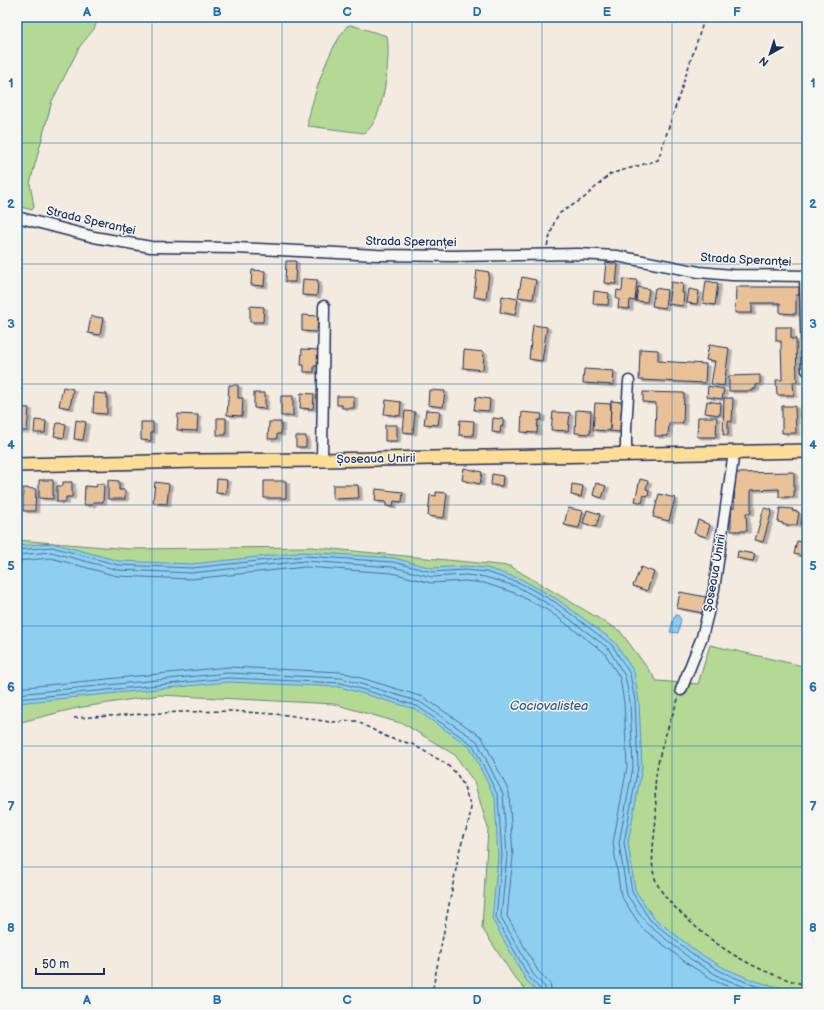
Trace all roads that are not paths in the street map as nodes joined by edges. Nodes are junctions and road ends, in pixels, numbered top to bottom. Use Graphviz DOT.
graph roads {
  1 [pos="17,217"];
  2 [pos="806,276"];
  3 [pos="324,306"];
  4 [pos="807,370"];
  5 [pos="629,381"];
  6 [pos="807,451"];
  7 [pos="734,452"];
  8 [pos="626,454"];
  9 [pos="322,460"];
  10 [pos="17,465"];
  11 [pos="681,690"];
  1 -- 2 [label="street, Strada Speranței"];
  2 -- 4 [label="street"];
  3 -- 9 [label="street"];
  5 -- 8 [label="street"];
  6 -- 7 [label="main road, Șoseaua Unirii"];
  7 -- 8 [label="main road, Șoseaua Unirii"];
  7 -- 11 [label="street, Șoseaua Unirii"];
  8 -- 9 [label="main road, Șoseaua Unirii"];
  9 -- 10 [label="main road, Șoseaua Unirii"];
}
